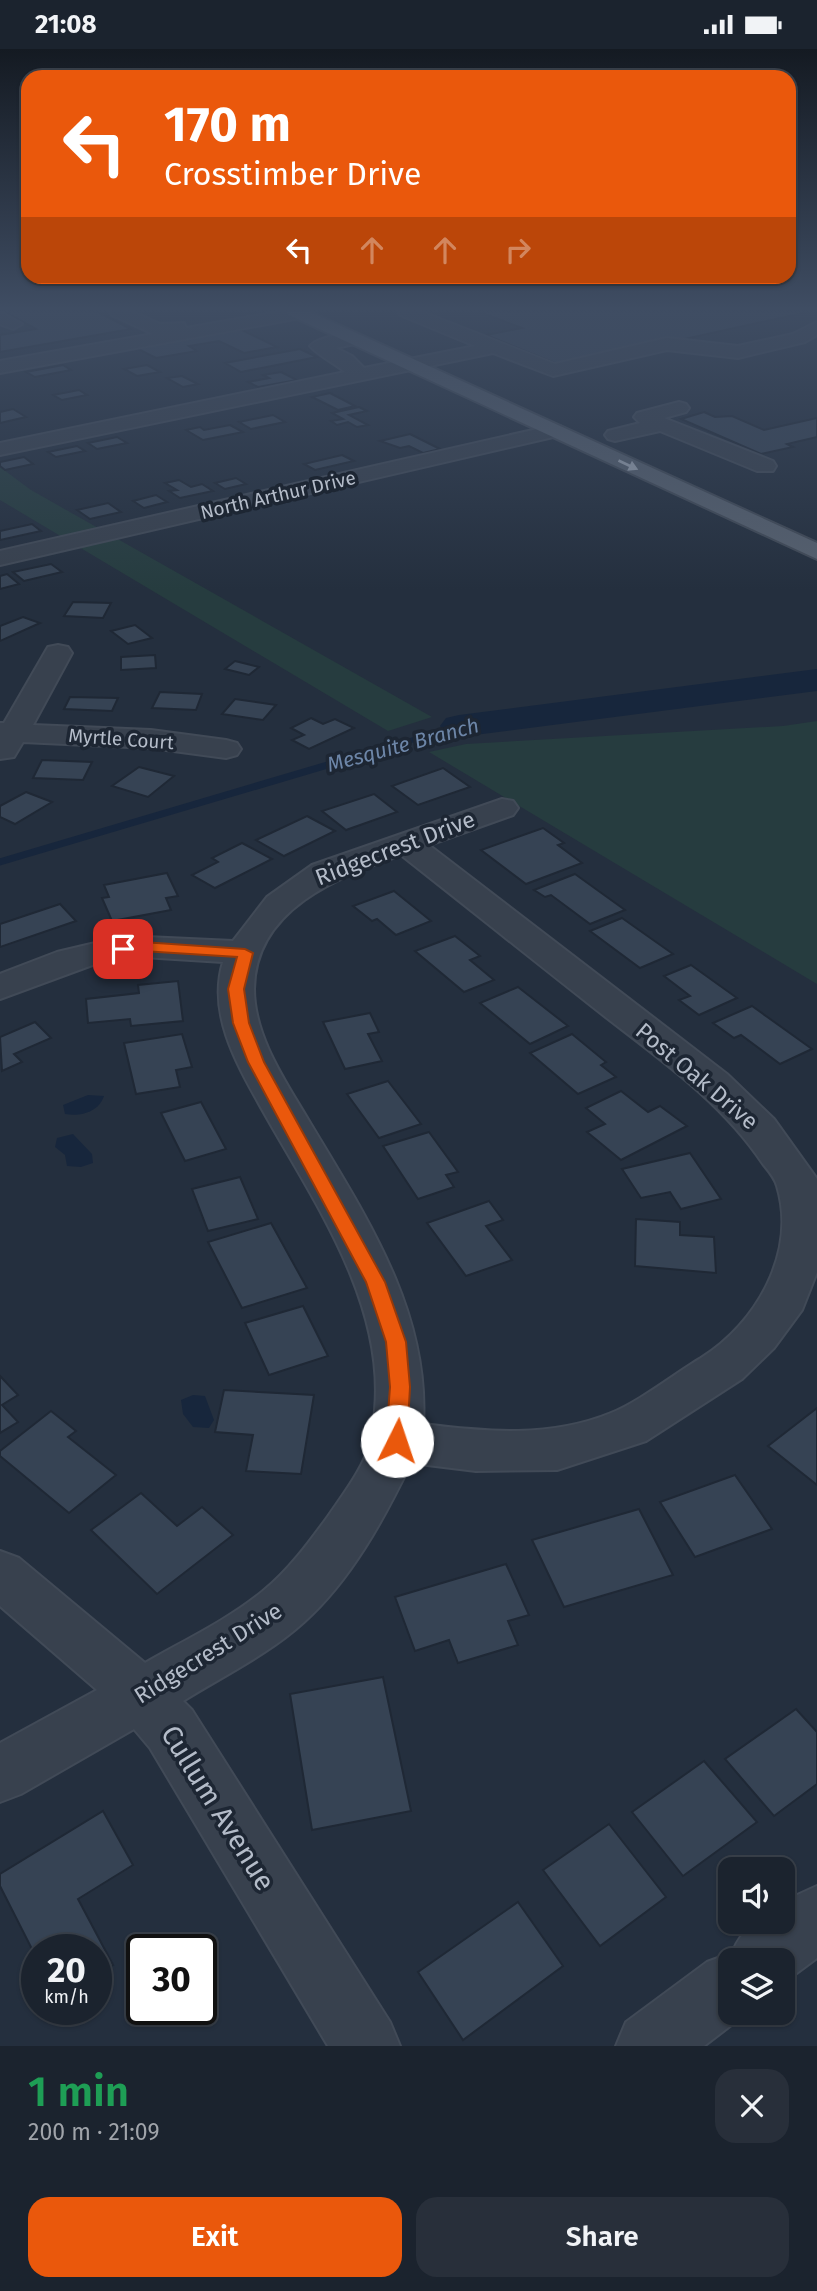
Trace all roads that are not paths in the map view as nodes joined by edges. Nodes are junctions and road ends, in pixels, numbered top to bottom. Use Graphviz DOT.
graph roads {
  1 [pos="216,404"];
  2 [pos="505,404"];
  3 [pos="545,404"];
  4 [pos="679,408"];
  5 [pos="656,422"];
  6 [pos="555,431"];
  7 [pos="609,433"];
  8 [pos="0,449"];
  9 [pos="653,452"];
  10 [pos="765,466"];
  11 [pos="817,552"];
  12 [pos="0,558"];
  13 [pos="58,653"];
  14 [pos="5,740"];
  15 [pos="226,749"];
  16 [pos="502,808"];
  17 [pos="405,842"];
  18 [pos="245,953"];
  19 [pos="0,988"];
  20 [pos="808,1184"];
  21 [pos="811,1229"];
  22 [pos="397,1441"];
  23 [pos="0,1574"];
  24 [pos="142,1695"];
  25 [pos="0,1774"];
  26 [pos="817,1918"];
  27 [pos="778,1948"];
  28 [pos="718,1994"];
  29 [pos="366,2046"];
  30 [pos="650,2046"];
  1 -- 8 [label="street"];
  2 -- 6 [label="main road"];
  3 -- 7 [label="main road"];
  4 -- 5 [label="street"];
  5 -- 7 [label="street"];
  5 -- 10 [label="street"];
  6 -- 11 [label="main road, one-way"];
  6 -- 12 [label="street, North Arthur Drive"];
  7 -- 9 [label="main road"];
  13 -- 14 [label="street"];
  14 -- 15 [label="street, Myrtle Court"];
  16 -- 17 [label="street, Ridgecrest Drive"];
  17 -- 18 [label="street, Ridgecrest Drive"];
  17 -- 20 [label="street, Post Oak Drive"];
  18 -- 19 [label="street"];
  18 -- 22 [label="street, Ridgecrest Drive"];
  20 -- 21 [label="street, Post Oak Drive"];
  21 -- 22 [label="street, Post Oak Drive"];
  22 -- 24 [label="street, Ridgecrest Drive"];
  23 -- 24 [label="street, Cullum Avenue"];
  24 -- 25 [label="street, Ridgecrest Drive"];
  24 -- 29 [label="street, Cullum Avenue"];
  26 -- 27 [label="street"];
  28 -- 30 [label="street"];
}
